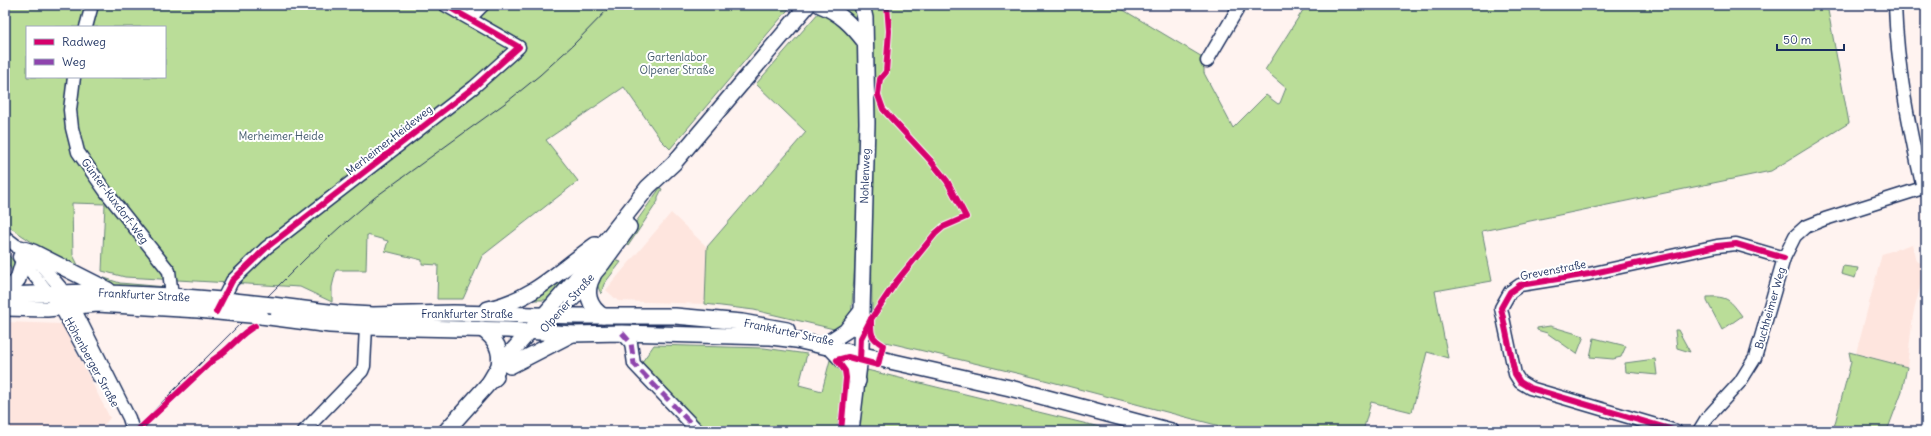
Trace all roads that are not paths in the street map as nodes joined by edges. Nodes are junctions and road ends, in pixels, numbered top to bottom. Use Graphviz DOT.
graph roads {
  1 [pos="92,5"];
  2 [pos="445,5"];
  3 [pos="483,5"];
  4 [pos="808,5"];
  5 [pos="820,5"];
  6 [pos="862,5"];
  7 [pos="1240,5"];
  8 [pos="1895,5"];
  9 [pos="470,18"];
  10 [pos="86,26"];
  11 [pos="865,42"];
  12 [pos="1207,61"];
  13 [pos="74,78"];
  14 [pos="674,163"];
  15 [pos="1924,188"];
  16 [pos="610,235"];
  17 [pos="5,238"];
  18 [pos="21,255"];
  19 [pos="1784,258"];
  20 [pos="594,274"];
  21 [pos="114,293"];
  22 [pos="5,295"];
  23 [pos="172,296"];
  24 [pos="62,300"];
  25 [pos="225,307"];
  26 [pos="5,308"];
  27 [pos="861,312"];
  28 [pos="453,313"];
  29 [pos="551,314"];
  30 [pos="603,316"];
  31 [pos="366,327"];
  32 [pos="482,329"];
  33 [pos="535,332"];
  34 [pos="622,333"];
  35 [pos="573,334"];
  36 [pos="831,344"];
  37 [pos="861,351"];
  38 [pos="505,366"];
  39 [pos="858,381"];
  40 [pos="132,431"];
  41 [pos="304,431"];
  42 [pos="446,431"];
  43 [pos="698,431"];
  44 [pos="851,431"];
  45 [pos="1171,431"];
  46 [pos="1676,431"];
  47 [pos="1699,431"];
  1 -- 10 [label="street"];
  2 -- 9 [label="street, Merheimer Heideweg"];
  3 -- 9 [label="street"];
  4 -- 14 [label="main road, Olpener Straße"];
  5 -- 11 [label="main road"];
  6 -- 11 [label="main road, Nohlenweg"];
  7 -- 12 [label="street"];
  8 -- 15 [label="street"];
  9 -- 25 [label="street, Merheimer Heideweg"];
  11 -- 27 [label="main road, Nohlenweg"];
  13 -- 23 [label="street, Günter-Kuxdorf-Weg"];
  14 -- 16 [label="main road, Olpener Straße"];
  14 -- 20 [label="main road, Olpener Straße"];
  15 -- 19 [label="street, Buchheimer Weg"];
  16 -- 28 [label="main road"];
  16 -- 29 [label="main road, Olpener Straße"];
  17 -- 18 [label="street, Höhenberger Straße"];
  18 -- 21 [label="main road"];
  18 -- 22 [label="main road"];
  18 -- 24 [label="street, Höhenberger Straße"];
  19 -- 46 [label="street, Grevenstraße"];
  19 -- 47 [label="street, Buchheimer Weg"];
  20 -- 29 [label="main road, Olpener Straße"];
  20 -- 30 [label="main road"];
  21 -- 23 [label="main road, Frankfurter Straße"];
  21 -- 24 [label="main road, Frankfurter Straße"];
  22 -- 24 [label="main road, Frankfurter Straße"];
  23 -- 25 [label="main road, Frankfurter Straße"];
  24 -- 25 [label="main road, Frankfurter Straße"];
  24 -- 26 [label="main road, Frankfurter Straße"];
  24 -- 40 [label="street, Höhenberger Straße"];
  25 -- 28 [label="main road, Frankfurter Straße, bridge"];
  25 -- 31 [label="main road, Frankfurter Straße, bridge"];
  27 -- 36 [label="main road"];
  27 -- 37 [label="main road, Nohlenweg"];
  28 -- 29 [label="main road, Frankfurter Straße"];
  29 -- 30 [label="main road, Frankfurter Straße"];
  29 -- 33 [label="main road, Olpener Straße"];
  30 -- 36 [label="main road, Frankfurter Straße"];
  31 -- 32 [label="main road, Frankfurter Straße"];
  31 -- 41 [label="street"];
  32 -- 33 [label="main road, Frankfurter Straße"];
  32 -- 38 [label="main road"];
  33 -- 35 [label="main road, Frankfurter Straße"];
  33 -- 38 [label="main road, Olpener Straße"];
  34 -- 35 [label="main road, Frankfurter Straße"];
  34 -- 36 [label="main road, Frankfurter Straße"];
  34 -- 43 [label="street"];
  35 -- 38 [label="main road"];
  36 -- 37 [label="main road, Frankfurter Straße"];
  36 -- 39 [label="main road"];
  37 -- 39 [label="main road, Nohlenweg"];
  37 -- 45 [label="main road, Frankfurter Straße"];
  38 -- 42 [label="main road, Olpener Straße"];
  39 -- 44 [label="main road, Nohlenweg"];
}
